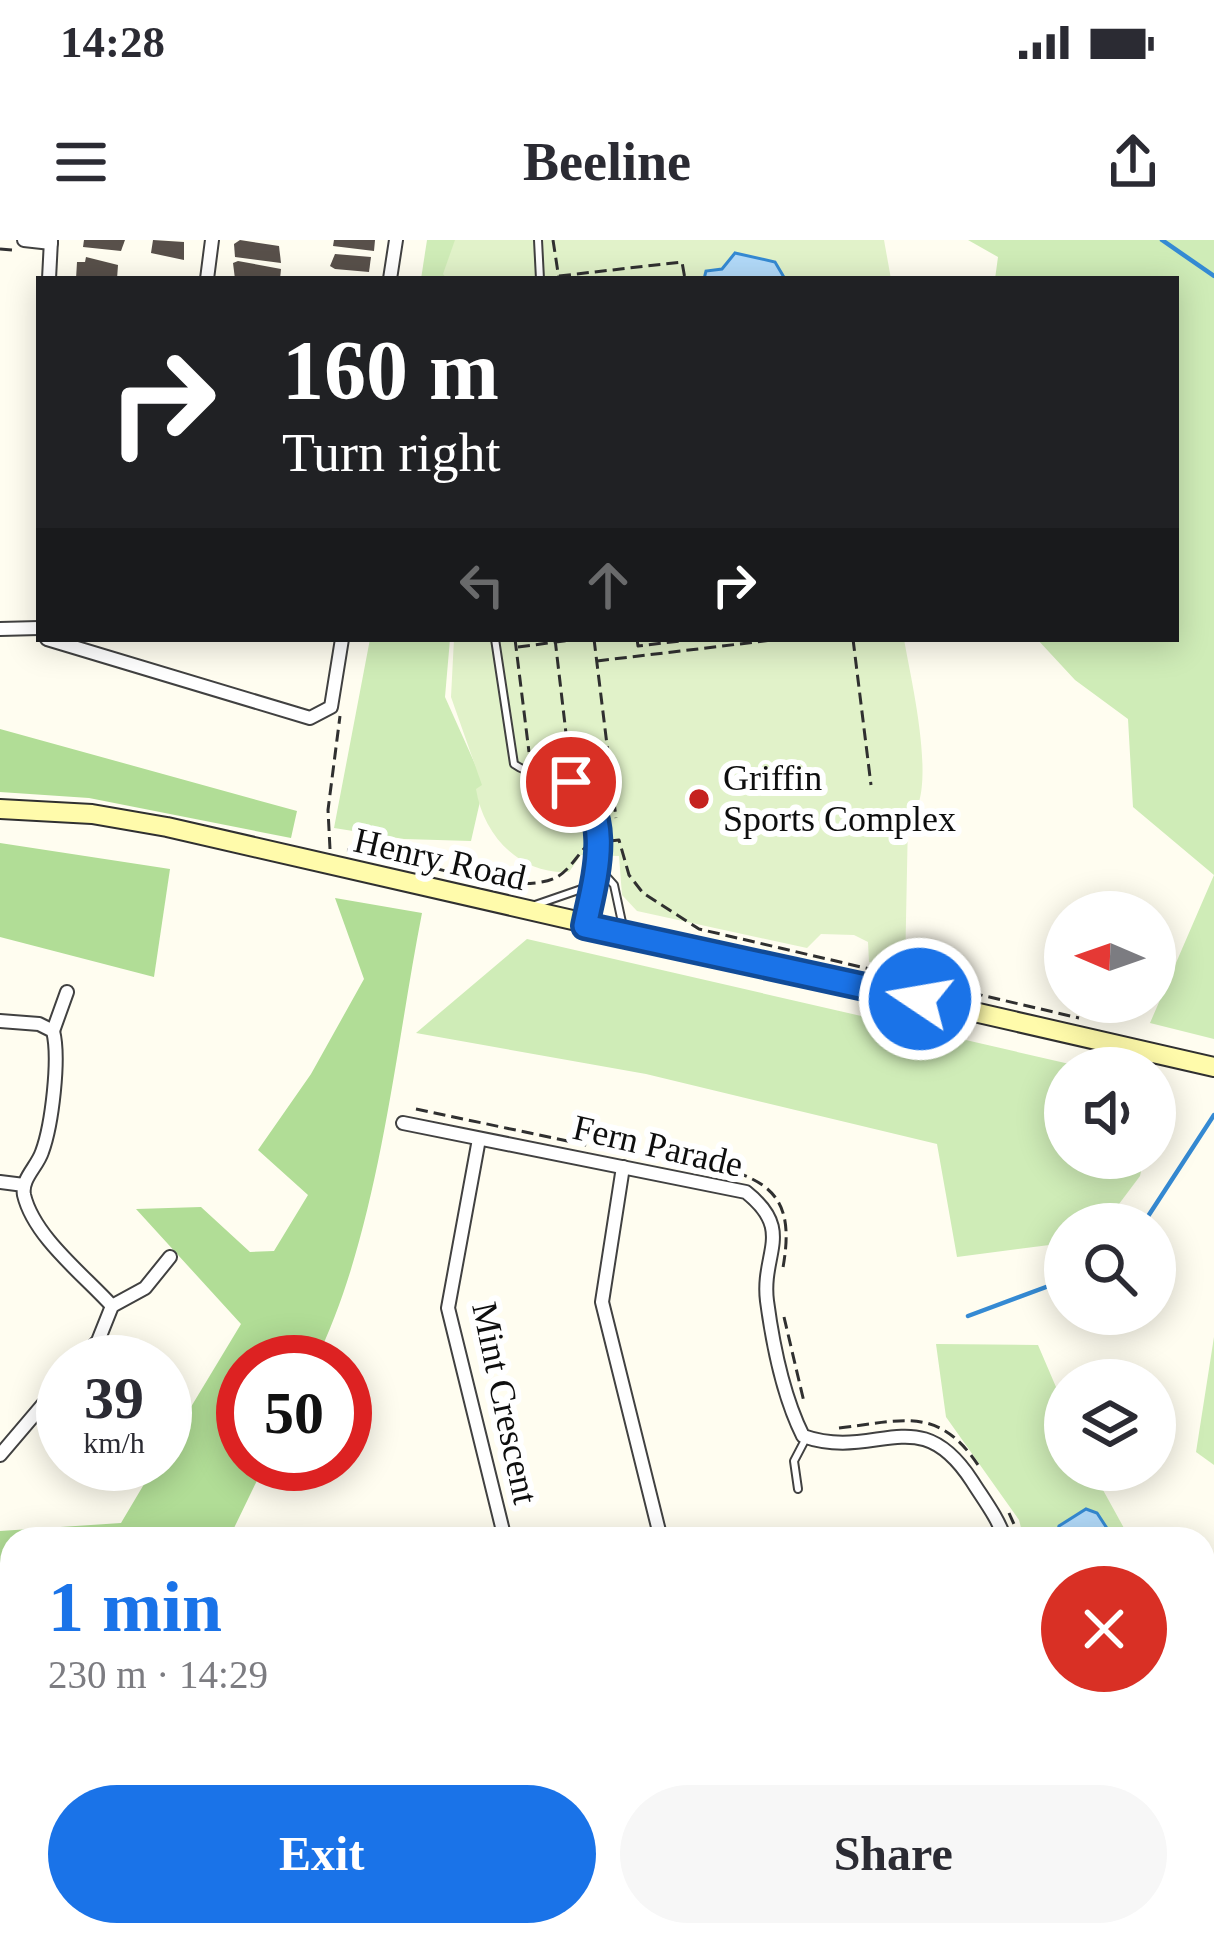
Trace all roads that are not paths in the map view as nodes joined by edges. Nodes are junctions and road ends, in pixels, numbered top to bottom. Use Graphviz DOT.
graph roads {
  1 [pos="212,240"];
  2 [pos="396,240"];
  3 [pos="538,240"];
  4 [pos="51,242"];
  5 [pos="24,246"];
  6 [pos="49,276"];
  7 [pos="207,276"];
  8 [pos="391,276"];
  9 [pos="540,276"];
  10 [pos="36,628"];
  11 [pos="0,629"];
  12 [pos="57,642"];
  13 [pos="341,642"];
  14 [pos="495,642"];
  15 [pos="0,809"];
  16 [pos="597,866"];
  17 [pos="593,885"];
  18 [pos="521,913"];
  19 [pos="585,926"];
  20 [pos="626,935"];
  21 [pos="67,992"];
  22 [pos="0,1022"];
  23 [pos="52,1031"];
  24 [pos="1214,1067"];
  25 [pos="403,1123"];
  26 [pos="479,1138"];
  27 [pos="623,1167"];
  28 [pos="0,1182"];
  29 [pos="24,1184"];
  30 [pos="170,1257"];
  31 [pos="112,1306"];
  32 [pos="100,1335"];
  33 [pos="36,1413"];
  34 [pos="807,1437"];
  35 [pos="0,1455"];
  36 [pos="798,1489"];
  37 [pos="502,1527"];
  38 [pos="658,1527"];
  39 [pos="998,1527"];
  1 -- 7 [label="street"];
  2 -- 8 [label="street"];
  3 -- 9 [label="lane"];
  4 -- 5 [label="street"];
  4 -- 6 [label="street"];
  10 -- 11 [label="street"];
  12 -- 13 [label="street"];
  14 -- 16 [label="lane"];
  15 -- 18 [label="main road, Henry Road"];
  16 -- 17 [label="lane"];
  16 -- 20 [label="lane"];
  17 -- 18 [label="lane"];
  17 -- 19 [label="lane"];
  18 -- 19 [label="main road, Henry Road"];
  19 -- 20 [label="main road, Henry Road"];
  20 -- 24 [label="main road, Henry Road"];
  21 -- 23 [label="street"];
  22 -- 23 [label="street"];
  23 -- 29 [label="street"];
  25 -- 26 [label="street, Fern Parade"];
  26 -- 27 [label="street, Fern Parade"];
  26 -- 37 [label="street, Mint Crescent"];
  27 -- 34 [label="street, Fern Parade"];
  27 -- 38 [label="street"];
  28 -- 29 [label="street"];
  29 -- 31 [label="street"];
  30 -- 31 [label="street"];
  31 -- 32 [label="street"];
  33 -- 35 [label="street"];
  34 -- 36 [label="lane"];
  34 -- 39 [label="street"];
}
